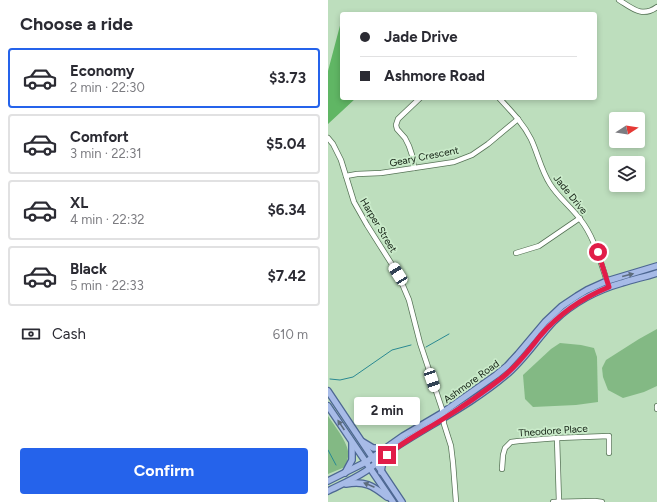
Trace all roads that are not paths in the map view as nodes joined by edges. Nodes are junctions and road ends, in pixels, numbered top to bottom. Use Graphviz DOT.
graph roads {
  1 [pos="619,0"];
  2 [pos="657,7"];
  3 [pos="418,100"];
  4 [pos="501,100"];
  5 [pos="518,119"];
  6 [pos="328,138"];
  7 [pos="414,168"];
  8 [pos="346,176"];
  9 [pos="580,218"];
  10 [pos="516,253"];
  11 [pos="657,266"];
  12 [pos="657,273"];
  13 [pos="608,284"];
  14 [pos="328,391"];
  15 [pos="328,406"];
  16 [pos="442,413"];
  17 [pos="443,419"];
  18 [pos="557,438"];
  19 [pos="360,440"];
  20 [pos="352,442"];
  21 [pos="385,448"];
  22 [pos="609,453"];
  23 [pos="387,455"];
  24 [pos="374,461"];
  25 [pos="366,462"];
  26 [pos="370,468"];
  27 [pos="502,469"];
  28 [pos="381,472"];
  29 [pos="345,473"];
  30 [pos="328,481"];
  31 [pos="341,484"];
  32 [pos="328,491"];
  33 [pos="392,502"];
  34 [pos="402,502"];
  35 [pos="456,502"];
  36 [pos="553,502"];
  37 [pos="559,502"];
  38 [pos="602,502"];
  1 -- 2 [label="street"];
  3 -- 7 [label="street"];
  4 -- 5 [label="street, Jade Drive"];
  5 -- 7 [label="street, Geary Crescent"];
  5 -- 9 [label="street, Jade Drive"];
  6 -- 8 [label="street, Harper Street"];
  7 -- 8 [label="street, Geary Crescent"];
  8 -- 16 [label="street, Harper Street"];
  9 -- 10 [label="street"];
  9 -- 13 [label="street, Jade Drive"];
  13 -- 11 [label="main road, Ashmore Road, one-way"];
  12 -- 13 [label="main road, Ashmore Road"];
  13 -- 16 [label="main road, Ashmore Road"];
  13 -- 17 [label="main road, Ashmore Road"];
  14 -- 19 [label="main road"];
  20 -- 15 [label="main road, one-way"];
  16 -- 17 [label="street, Harper Street"];
  16 -- 21 [label="main road, Ashmore Road"];
  17 -- 23 [label="main road, Ashmore Road"];
  17 -- 35 [label="street, Harper Street"];
  18 -- 22 [label="street, Theodore Place"];
  18 -- 27 [label="street, Theodore Place"];
  18 -- 37 [label="street"];
  19 -- 21 [label="main road"];
  19 -- 24 [label="main road"];
  20 -- 25 [label="main road"];
  20 -- 29 [label="main road"];
  21 -- 24 [label="main road, Ashmore Road"];
  23 -- 24 [label="main road, Ashmore Road"];
  23 -- 28 [label="main road"];
  24 -- 25 [label="main road, Ashmore Road"];
  24 -- 26 [label="main road, Ashmore Road"];
  24 -- 28 [label="main road"];
  25 -- 26 [label="main road"];
  25 -- 29 [label="main road, Ashmore Road"];
  26 -- 31 [label="main road, Ashmore Road"];
  26 -- 33 [label="main road"];
  28 -- 34 [label="main road"];
  29 -- 30 [label="main road, Ashmore Road"];
  31 -- 32 [label="main road, Ashmore Road"];
  33 -- 31 [label="main road, one-way"];
  36 -- 37 [label="street"];
  37 -- 38 [label="street"];
}
